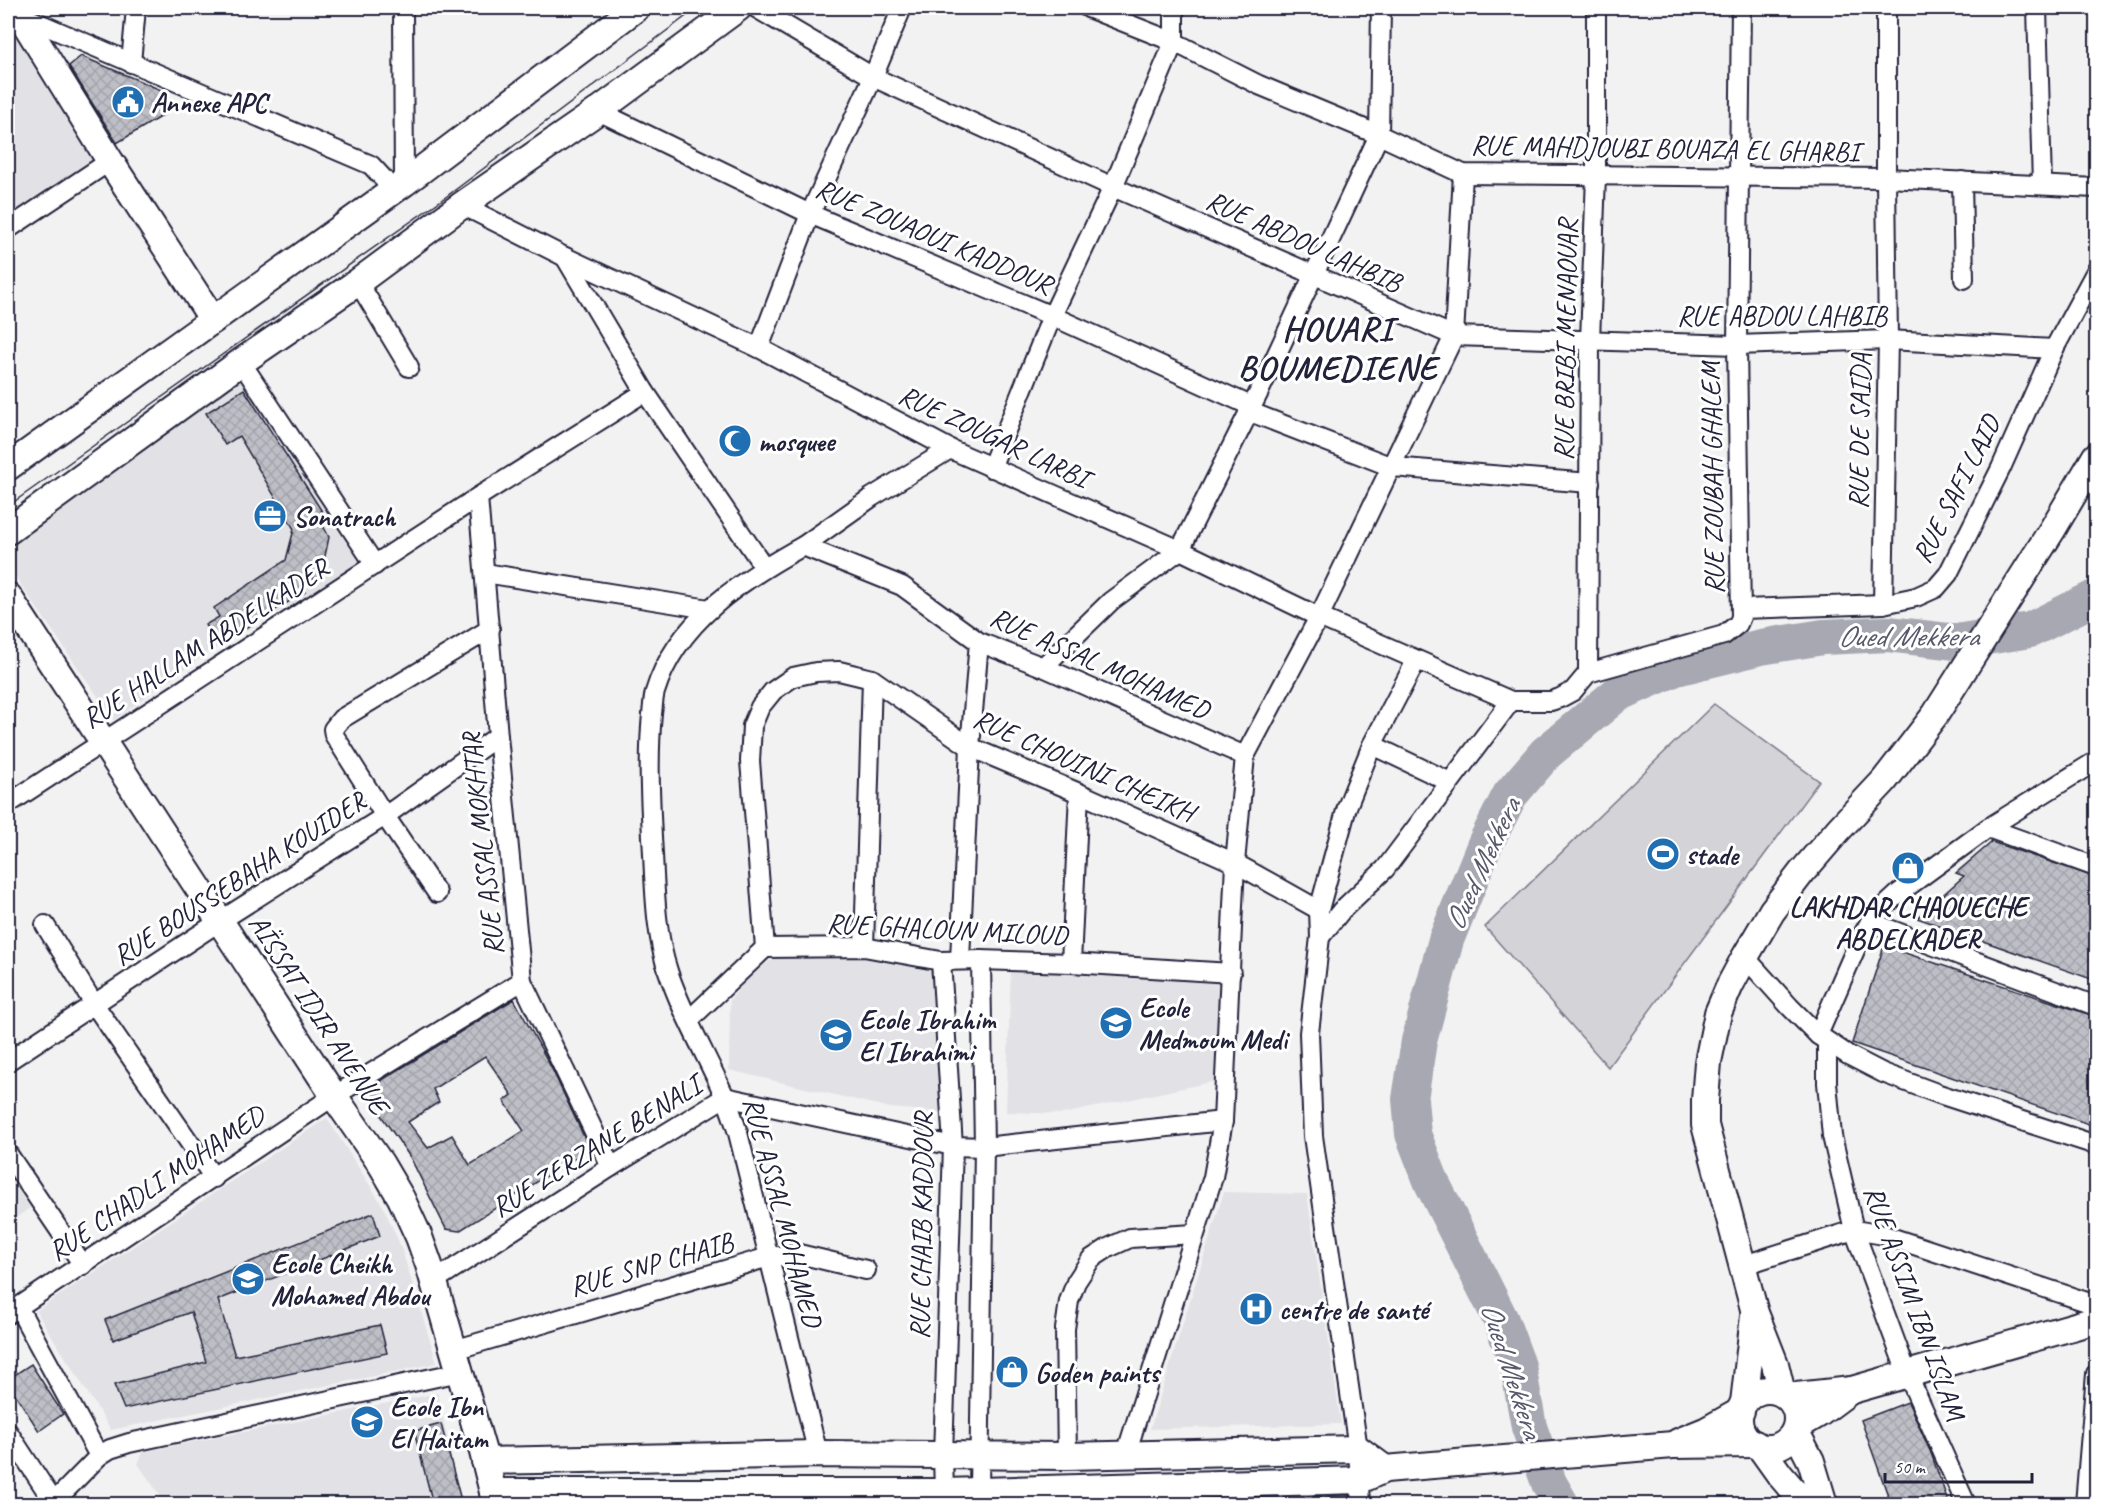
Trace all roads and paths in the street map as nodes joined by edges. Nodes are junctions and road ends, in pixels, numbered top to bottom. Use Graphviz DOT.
graph roads {
  1 [pos="136,8"];
  2 [pos="403,8"];
  3 [pos="636,8"];
  4 [pos="738,8"];
  5 [pos="756,8"];
  6 [pos="902,8"];
  7 [pos="1088,8"];
  8 [pos="1174,8"];
  9 [pos="1381,8"];
  10 [pos="1596,8"];
  11 [pos="1741,8"];
  12 [pos="1886,8"];
  13 [pos="2037,8"];
  14 [pos="17,11"];
  15 [pos="1174,42"];
  16 [pos="131,63"];
  17 [pos="873,77"];
  18 [pos="598,111"];
  19 [pos="1379,135"];
  20 [pos="110,161"];
  21 [pos="1463,174"];
  22 [pos="1596,175"];
  23 [pos="1740,178"];
  24 [pos="1886,178"];
  25 [pos="1962,181"];
  26 [pos="2042,185"];
  27 [pos="1113,186"];
  28 [pos="397,188"];
  29 [pos="2097,188"];
  30 [pos="462,205"];
  31 [pos="810,214"];
  32 [pos="8,229"];
  33 [pos="565,258"];
  34 [pos="2097,271"];
  35 [pos="1314,274"];
  36 [pos="1964,279"];
  37 [pos="358,282"];
  38 [pos="1052,316"];
  39 [pos="213,320"];
  40 [pos="1454,336"];
  41 [pos="1590,340"];
  42 [pos="1888,340"];
  43 [pos="1737,345"];
  44 [pos="759,348"];
  45 [pos="2054,349"];
  46 [pos="241,362"];
  47 [pos="409,367"];
  48 [pos="645,392"];
  49 [pos="1250,408"];
  50 [pos="950,449"];
  51 [pos="2097,456"];
  52 [pos="8,467"];
  53 [pos="1392,467"];
  54 [pos="992,468"];
  55 [pos="1590,483"];
  56 [pos="478,497"];
  57 [pos="8,531"];
  58 [pos="802,546"];
  59 [pos="1180,550"];
  60 [pos="375,565"];
  61 [pos="764,567"];
  62 [pos="485,573"];
  63 [pos="8,596"];
  64 [pos="1883,604"];
  65 [pos="709,609"];
  66 [pos="1742,609"];
  67 [pos="1319,617"];
  68 [pos="490,629"];
  69 [pos="979,642"];
  70 [pos="1416,661"];
  71 [pos="1043,667"];
  72 [pos="1588,674"];
  73 [pos="872,680"];
  74 [pos="1511,701"];
  75 [pos="498,736"];
  76 [pos="102,742"];
  77 [pos="1372,745"];
  78 [pos="970,747"];
  79 [pos="1245,756"];
  80 [pos="2097,761"];
  81 [pos="1450,782"];
  82 [pos="1079,793"];
  83 [pos="8,804"];
  84 [pos="384,816"];
  85 [pos="1988,828"];
  86 [pos="1235,863"];
  87 [pos="2097,867"];
  88 [pos="437,893"];
  89 [pos="1319,910"];
  90 [pos="220,921"];
  91 [pos="1870,922"];
  92 [pos="45,925"];
  93 [pos="1320,937"];
  94 [pos="864,947"];
  95 [pos="765,948"];
  96 [pos="1745,957"];
  97 [pos="951,960"];
  98 [pos="981,960"];
  99 [pos="1071,963"];
  100 [pos="1231,973"];
  101 [pos="522,981"];
  102 [pos="94,1004"];
  103 [pos="2097,1006"];
  104 [pos="688,1020"];
  105 [pos="1822,1039"];
  106 [pos="8,1061"];
  107 [pos="334,1096"];
  108 [pos="725,1097"];
  109 [pos="1223,1121"];
  110 [pos="2097,1145"];
  111 [pos="953,1146"];
  112 [pos="984,1148"];
  113 [pos="8,1154"];
  114 [pos="610,1167"];
  115 [pos="214,1178"];
  116 [pos="1854,1230"];
  117 [pos="1194,1234"];
  118 [pos="769,1257"];
  119 [pos="83,1265"];
  120 [pos="1744,1265"];
  121 [pos="866,1270"];
  122 [pos="434,1281"];
  123 [pos="2097,1305"];
  124 [pos="13,1310"];
  125 [pos="1755,1313"];
  126 [pos="2097,1320"];
  127 [pos="457,1361"];
  128 [pos="1907,1373"];
  129 [pos="2097,1374"];
  130 [pos="1852,1390"];
  131 [pos="1785,1395"];
  132 [pos="1742,1407"];
  133 [pos="1797,1429"];
  134 [pos="8,1432"];
  135 [pos="1667,1445"];
  136 [pos="1758,1446"];
  137 [pos="1358,1449"];
  138 [pos="818,1454"];
  139 [pos="1126,1454"];
  140 [pos="99,1456"];
  141 [pos="943,1456"];
  142 [pos="978,1456"];
  143 [pos="1067,1456"];
  144 [pos="485,1461"];
  145 [pos="1385,1468"];
  146 [pos="979,1490"];
  147 [pos="944,1492"];
  148 [pos="1360,1492"];
  149 [pos="495,1498"];
  150 [pos="54,1504"];
  151 [pos="1805,1504"];
  152 [pos="1824,1504"];
  153 [pos="1966,1504"];
  154 [pos="2085,1504"];
  1 -- 16 [label="street"];
  2 -- 28 [label="street"];
  3 -- 28 [label="street"];
  4 -- 18 [label="street"];
  5 -- 17 [label="street, RUE ABDOU LAHBIB"];
  6 -- 17 [label="street"];
  7 -- 15 [label="street, RUE MAHDJOUBI BOUAZA EL GHARBI"];
  8 -- 15 [label="street"];
  9 -- 19 [label="street"];
  10 -- 22 [label="street, RUE BRIBI MENAOUAR"];
  11 -- 23 [label="street, RUE ZOUBAH GHALEM"];
  12 -- 24 [label="street, RUE DE SAIDA"];
  13 -- 26 [label="street"];
  14 -- 16 [label="street"];
  14 -- 20 [label="street"];
  15 -- 19 [label="street, RUE MAHDJOUBI BOUAZA EL GHARBI"];
  15 -- 27 [label="street"];
  16 -- 28 [label="street"];
  17 -- 27 [label="street, RUE ABDOU LAHBIB"];
  17 -- 31 [label="street"];
  18 -- 30 [label="street"];
  18 -- 31 [label="street, RUE ZOUAOUI KADDOUR"];
  19 -- 21 [label="street, RUE MAHDJOUBI BOUAZA EL GHARBI"];
  19 -- 35 [label="street"];
  20 -- 32 [label="street"];
  20 -- 39 [label="street"];
  21 -- 22 [label="street, RUE MAHDJOUBI BOUAZA EL GHARBI"];
  21 -- 40 [label="street"];
  22 -- 23 [label="street, RUE MAHDJOUBI BOUAZA EL GHARBI"];
  22 -- 41 [label="street, RUE BRIBI MENAOUAR"];
  23 -- 24 [label="street, RUE MAHDJOUBI BOUAZA EL GHARBI"];
  23 -- 43 [label="street, RUE ZOUBAH GHALEM"];
  24 -- 25 [label="street, RUE MAHDJOUBI BOUAZA EL GHARBI"];
  24 -- 42 [label="street, RUE DE SAIDA"];
  25 -- 26 [label="street, RUE MAHDJOUBI BOUAZA EL GHARBI"];
  25 -- 36 [label="street"];
  26 -- 29 [label="street, RUE MAHDJOUBI BOUAZA EL GHARBI"];
  27 -- 35 [label="street, RUE ABDOU LAHBIB"];
  27 -- 38 [label="street"];
  28 -- 39 [label="street"];
  30 -- 33 [label="street, RUE ZOUGAR LARBI"];
  30 -- 37 [label="street"];
  31 -- 38 [label="street, RUE ZOUAOUI KADDOUR"];
  31 -- 44 [label="street"];
  33 -- 44 [label="street, RUE ZOUGAR LARBI"];
  33 -- 48 [label="street"];
  34 -- 45 [label="street, RUE SAFI LAID"];
  35 -- 40 [label="street, RUE ABDOU LAHBIB"];
  35 -- 49 [label="street"];
  37 -- 46 [label="street"];
  37 -- 47 [label="street"];
  38 -- 49 [label="street, RUE ZOUAOUI KADDOUR"];
  38 -- 54 [label="street"];
  39 -- 52 [label="street"];
  40 -- 41 [label="street, RUE ABDOU LAHBIB"];
  40 -- 53 [label="street"];
  41 -- 43 [label="street, RUE ABDOU LAHBIB"];
  41 -- 55 [label="street, RUE BRIBI MENAOUAR"];
  42 -- 43 [label="street, RUE ABDOU LAHBIB"];
  42 -- 45 [label="street, RUE ABDOU LAHBIB"];
  42 -- 64 [label="street, RUE DE SAIDA"];
  43 -- 66 [label="street, RUE ZOUBAH GHALEM"];
  44 -- 50 [label="street, RUE ZOUGAR LARBI"];
  45 -- 64 [label="street, RUE SAFI LAID"];
  46 -- 57 [label="street"];
  46 -- 60 [label="street"];
  48 -- 56 [label="street, RUE HALLAM ABDELKADER"];
  48 -- 61 [label="street"];
  49 -- 53 [label="street, RUE ZOUAOUI KADDOUR"];
  49 -- 59 [label="street"];
  50 -- 54 [label="street, RUE ZOUGAR LARBI"];
  50 -- 58 [label="street"];
  51 -- 96 [label="street"];
  53 -- 55 [label="street, RUE ZOUAOUI KADDOUR"];
  53 -- 67 [label="street"];
  54 -- 59 [label="street, RUE ZOUGAR LARBI"];
  55 -- 72 [label="street, RUE BRIBI MENAOUAR"];
  56 -- 60 [label="street, RUE HALLAM ABDELKADER"];
  56 -- 62 [label="street, RUE ASSAL MOKHTAR"];
  58 -- 61 [label="street, RUE ASSAL MOHAMED"];
  58 -- 69 [label="street, RUE ASSAL MOHAMED"];
  59 -- 67 [label="street, RUE ZOUGAR LARBI"];
  59 -- 71 [label="street"];
  60 -- 76 [label="street, RUE HALLAM ABDELKADER"];
  61 -- 65 [label="street, RUE ASSAL MOHAMED"];
  62 -- 65 [label="street"];
  62 -- 68 [label="street, RUE ASSAL MOKHTAR"];
  63 -- 76 [label="street, AÏSSAT IDIR AVENUE"];
  64 -- 66 [label="street, RUE SAFI LAID"];
  65 -- 104 [label="street, RUE ASSAL MOHAMED"];
  66 -- 72 [label="street, RUE ZOUBAH GHALEM"];
  67 -- 70 [label="street, RUE ZOUGAR LARBI"];
  67 -- 79 [label="street"];
  68 -- 75 [label="street, RUE ASSAL MOKHTAR"];
  68 -- 84 [label="street"];
  69 -- 71 [label="street, RUE ASSAL MOHAMED"];
  69 -- 78 [label="street, RUE CHAIB KADDOUR"];
  70 -- 74 [label="street, RUE ZOUGAR LARBI"];
  70 -- 77 [label="street"];
  71 -- 79 [label="street, RUE ASSAL MOHAMED"];
  72 -- 74 [label="street"];
  73 -- 78 [label="street, RUE CHOUINI CHEIKH"];
  73 -- 94 [label="street"];
  73 -- 95 [label="street, RUE CHOUINI CHEIKH"];
  74 -- 81 [label="street"];
  75 -- 84 [label="street, RUE BOUSSEBAHA KOUIDER"];
  75 -- 101 [label="street, RUE ASSAL MOKHTAR"];
  76 -- 83 [label="street, RUE HALLAM ABDELKADER"];
  76 -- 90 [label="street, AÏSSAT IDIR AVENUE"];
  77 -- 81 [label="street"];
  77 -- 89 [label="street"];
  78 -- 82 [label="street, RUE CHOUINI CHEIKH"];
  78 -- 97 [label="street, RUE CHAIB KADDOUR"];
  79 -- 86 [label="street"];
  80 -- 85 [label="street"];
  81 -- 93 [label="street"];
  82 -- 86 [label="street, RUE CHOUINI CHEIKH"];
  82 -- 99 [label="street"];
  84 -- 88 [label="street"];
  84 -- 90 [label="street, RUE BOUSSEBAHA KOUIDER"];
  85 -- 87 [label="street"];
  85 -- 91 [label="street"];
  86 -- 89 [label="street, RUE CHOUINI CHEIKH"];
  86 -- 100 [label="street"];
  89 -- 93 [label="street"];
  90 -- 102 [label="street, RUE BOUSSEBAHA KOUIDER"];
  90 -- 107 [label="street, AÏSSAT IDIR AVENUE"];
  91 -- 103 [label="street"];
  91 -- 105 [label="street"];
  92 -- 102 [label="street"];
  93 -- 137 [label="street"];
  94 -- 95 [label="street, RUE GHALOUN MILOUD"];
  94 -- 97 [label="street, RUE GHALOUN MILOUD"];
  95 -- 104 [label="street"];
  96 -- 105 [label="street"];
  96 -- 120 [label="street"];
  97 -- 98 [label="street, RUE GHALOUN MILOUD"];
  97 -- 111 [label="street, RUE CHAIB KADDOUR"];
  98 -- 99 [label="street, RUE GHALOUN MILOUD"];
  98 -- 112 [label="street"];
  99 -- 100 [label="street, RUE GHALOUN MILOUD"];
  100 -- 109 [label="street"];
  101 -- 107 [label="street, RUE CHADLI MOHAMED"];
  101 -- 114 [label="street, RUE ASSAL MOKHTAR"];
  102 -- 106 [label="street, RUE BOUSSEBAHA KOUIDER"];
  102 -- 115 [label="street"];
  104 -- 108 [label="street, RUE ASSAL MOHAMED"];
  105 -- 110 [label="street"];
  105 -- 116 [label="street, RUE ASSIM IBN ISLAM"];
  107 -- 115 [label="street, RUE CHADLI MOHAMED"];
  107 -- 122 [label="street, AÏSSAT IDIR AVENUE"];
  108 -- 111 [label="street, RUE ZERZANE BENALI"];
  108 -- 114 [label="street, RUE ZERZANE BENALI"];
  108 -- 118 [label="street, RUE ASSAL MOHAMED"];
  109 -- 112 [label="street, RUE ZERZANE BENALI"];
  109 -- 117 [label="street"];
  111 -- 112 [label="street, RUE ZERZANE BENALI"];
  111 -- 141 [label="street, RUE CHAIB KADDOUR"];
  112 -- 142 [label="street"];
  113 -- 119 [label="street"];
  114 -- 122 [label="street, RUE ZERZANE BENALI"];
  115 -- 119 [label="street, RUE CHADLI MOHAMED"];
  116 -- 120 [label="street"];
  116 -- 123 [label="street"];
  116 -- 128 [label="street, RUE ASSIM IBN ISLAM"];
  117 -- 139 [label="street"];
  117 -- 143 [label="street"];
  118 -- 121 [label="street, RUE SNP CHAIB"];
  118 -- 127 [label="street, RUE SNP CHAIB"];
  118 -- 138 [label="street, RUE ASSAL MOHAMED"];
  119 -- 124 [label="street, RUE CHADLI MOHAMED"];
  120 -- 125 [label="street"];
  122 -- 127 [label="street, AÏSSAT IDIR AVENUE"];
  124 -- 140 [label="street"];
  125 -- 131 [label="street"];
  125 -- 132 [label="street"];
  126 -- 128 [label="street"];
  127 -- 140 [label="street, RUE SNP CHAIB"];
  127 -- 144 [label="street, AÏSSAT IDIR AVENUE"];
  128 -- 130 [label="street"];
  128 -- 153 [label="street, RUE ASSIM IBN ISLAM"];
  129 -- 154 [label="street"];
  130 -- 131 [label="street"];
  130 -- 133 [label="street"];
  131 -- 132 [label="street"];
  131 -- 133 [label="street"];
  132 -- 135 [label="street"];
  132 -- 136 [label="street"];
  133 -- 136 [label="street"];
  133 -- 152 [label="street"];
  134 -- 150 [label="street"];
  135 -- 136 [label="street"];
  135 -- 145 [label="street"];
  136 -- 151 [label="street"];
  137 -- 139 [label="street"];
  137 -- 145 [label="street"];
  137 -- 148 [label="street"];
  138 -- 141 [label="street"];
  138 -- 144 [label="street"];
  139 -- 143 [label="street"];
  140 -- 150 [label="street"];
  141 -- 142 [label="street"];
  141 -- 147 [label="street, RUE CHAIB KADDOUR"];
  142 -- 143 [label="street"];
  142 -- 146 [label="street"];
  144 -- 149 [label="street, AÏSSAT IDIR AVENUE"];
  145 -- 148 [label="street"];
  146 -- 147 [label="street"];
  146 -- 148 [label="street"];
  147 -- 149 [label="street"];
}
